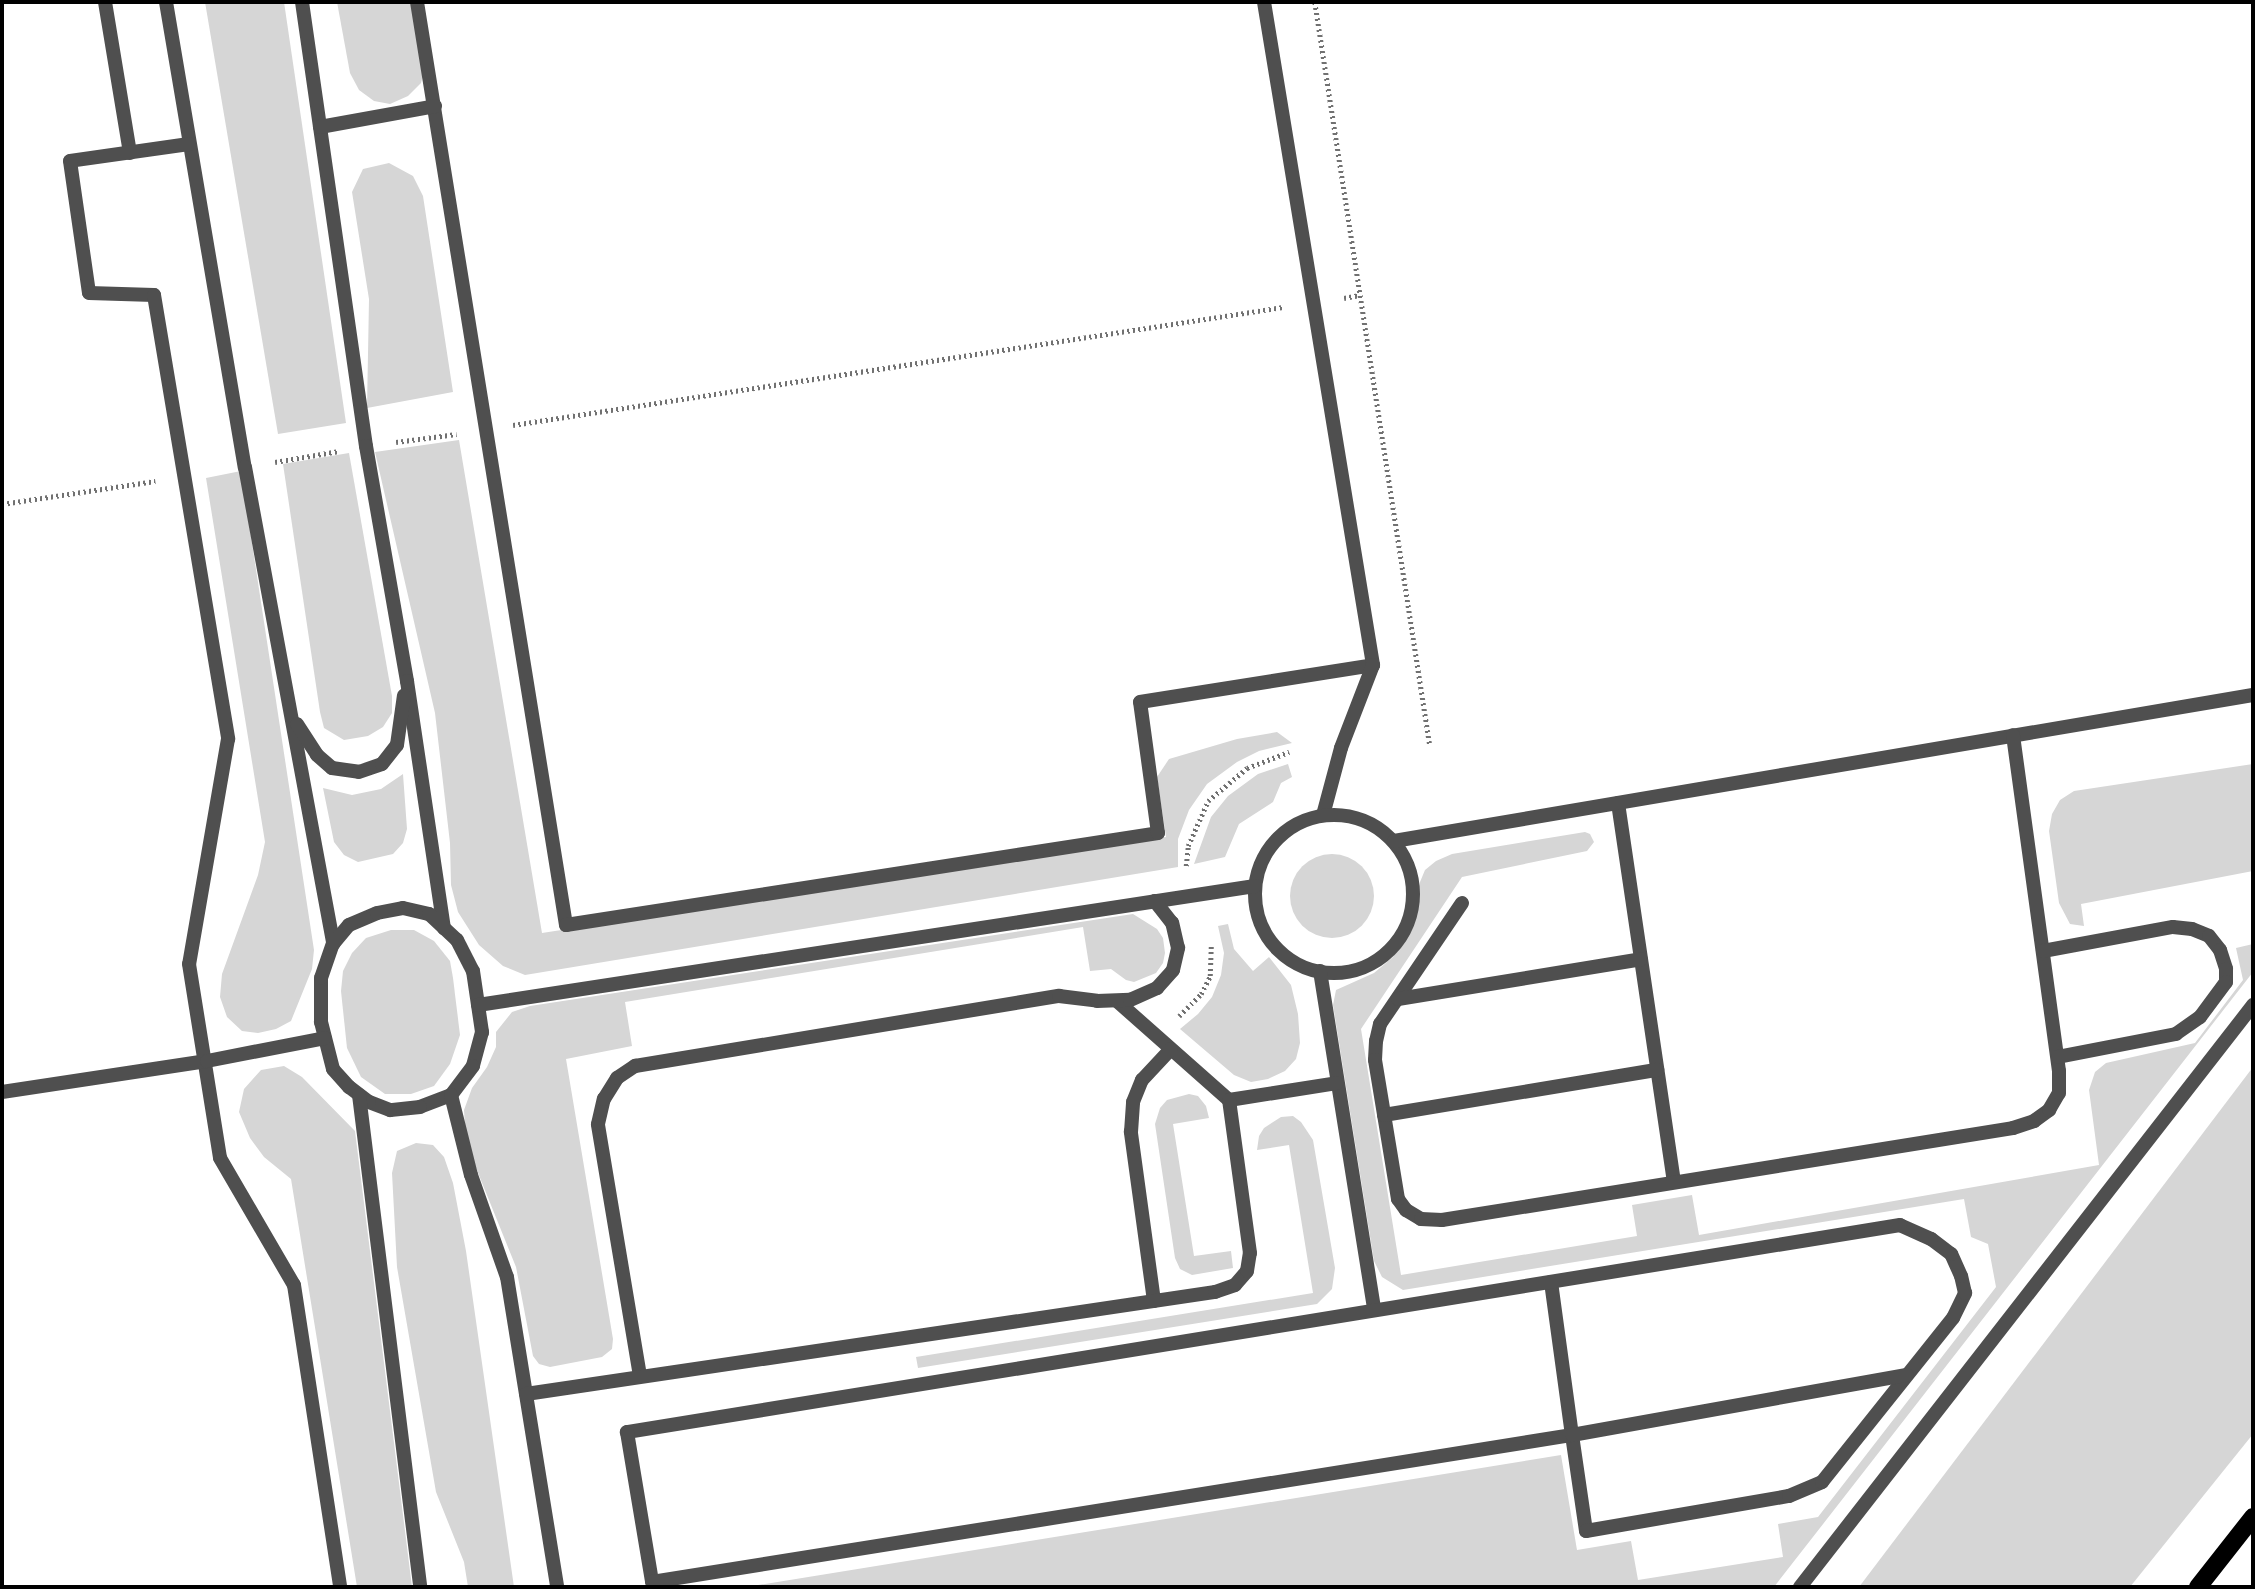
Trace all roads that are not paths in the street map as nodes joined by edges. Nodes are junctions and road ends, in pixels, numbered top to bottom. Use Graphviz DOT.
graph roads {
  1 [pos="105,2"];
  2 [pos="166,2"];
  3 [pos="302,2"];
  4 [pos="417,2"];
  5 [pos="1264,2"];
  6 [pos="435,106"];
  7 [pos="320,127"];
  8 [pos="189,144"];
  9 [pos="130,153"];
  10 [pos="1373,665"];
  11 [pos="407,681"];
  12 [pos="2253,695"];
  13 [pos="294,720"];
  14 [pos="2013,735"];
  15 [pos="1618,803"];
  16 [pos="1323,815"];
  17 [pos="1394,841"];
  18 [pos="1255,886"];
  19 [pos="1155,901"];
  20 [pos="1462,903"];
  21 [pos="444,928"];
  22 [pos="332,944"];
  23 [pos="2043,951"];
  24 [pos="1641,959"];
  25 [pos="1320,971"];
  26 [pos="1398,999"];
  27 [pos="1117,1001"];
  28 [pos="478,1005"];
  29 [pos="2253,1006"];
  30 [pos="326,1038"];
  31 [pos="1171,1049"];
  32 [pos="2058,1057"];
  33 [pos="207,1061"];
  34 [pos="1657,1070"];
  35 [pos="1338,1083"];
  36 [pos="2,1092"];
  37 [pos="359,1095"];
  38 [pos="450,1095"];
  39 [pos="1229,1100"];
  40 [pos="1384,1115"];
  41 [pos="1674,1182"];
  42 [pos="1550,1282"];
  43 [pos="1154,1301"];
  44 [pos="1374,1310"];
  45 [pos="1907,1376"];
  46 [pos="640,1377"];
  47 [pos="526,1394"];
  48 [pos="1572,1435"];
  49 [pos="2253,1517"];
  50 [pos="340,1587"];
  51 [pos="420,1587"];
  52 [pos="556,1587"];
  53 [pos="1800,1587"];
  54 [pos="2198,1587"];
  1 -- 9 [label="lane"];
  2 -- 8 [label="lane"];
  3 -- 7 [label="lane"];
  4 -- 6 [label="lane"];
  5 -- 10 [label="lane"];
  6 -- 7 [label="lane"];
  6 -- 10 [label="lane"];
  7 -- 11 [label="lane"];
  8 -- 9 [label="lane"];
  8 -- 13 [label="lane"];
  9 -- 33 [label="lane"];
  10 -- 16 [label="lane"];
  11 -- 13 [label="lane"];
  11 -- 21 [label="lane"];
  12 -- 14 [label="lane"];
  13 -- 22 [label="lane"];
  14 -- 15 [label="lane"];
  14 -- 23 [label="lane"];
  15 -- 17 [label="lane"];
  15 -- 24 [label="lane"];
  16 -- 17 [label="lane"];
  16 -- 18 [label="lane"];
  17 -- 25 [label="lane"];
  18 -- 19 [label="lane"];
  18 -- 25 [label="lane"];
  19 -- 27 [label="lane"];
  19 -- 28 [label="lane"];
  20 -- 26 [label="lane"];
  21 -- 22 [label="lane"];
  21 -- 28 [label="lane"];
  22 -- 30 [label="lane"];
  23 -- 32 [label="lane"];
  23 -- 32 [label="lane"];
  24 -- 26 [label="lane"];
  24 -- 34 [label="lane"];
  25 -- 35 [label="lane"];
  26 -- 40 [label="lane"];
  27 -- 31 [label="lane"];
  27 -- 46 [label="lane"];
  28 -- 38 [label="lane"];
  29 -- 53 [label="lane"];
  30 -- 33 [label="lane"];
  30 -- 37 [label="lane"];
  31 -- 39 [label="lane"];
  31 -- 43 [label="lane"];
  32 -- 41 [label="lane"];
  33 -- 36 [label="lane"];
  33 -- 50 [label="lane"];
  34 -- 40 [label="lane"];
  34 -- 41 [label="lane"];
  35 -- 39 [label="lane"];
  35 -- 44 [label="lane"];
  37 -- 38 [label="lane"];
  37 -- 51 [label="lane"];
  38 -- 47 [label="lane"];
  39 -- 43 [label="lane"];
  40 -- 41 [label="lane"];
  42 -- 44 [label="lane"];
  42 -- 45 [label="lane"];
  42 -- 48 [label="lane"];
  43 -- 46 [label="lane"];
  44 -- 48 [label="lane"];
  45 -- 48 [label="lane"];
  45 -- 48 [label="lane"];
  46 -- 47 [label="lane"];
  47 -- 52 [label="lane"];
  49 -- 54 [label="main road"];
}
